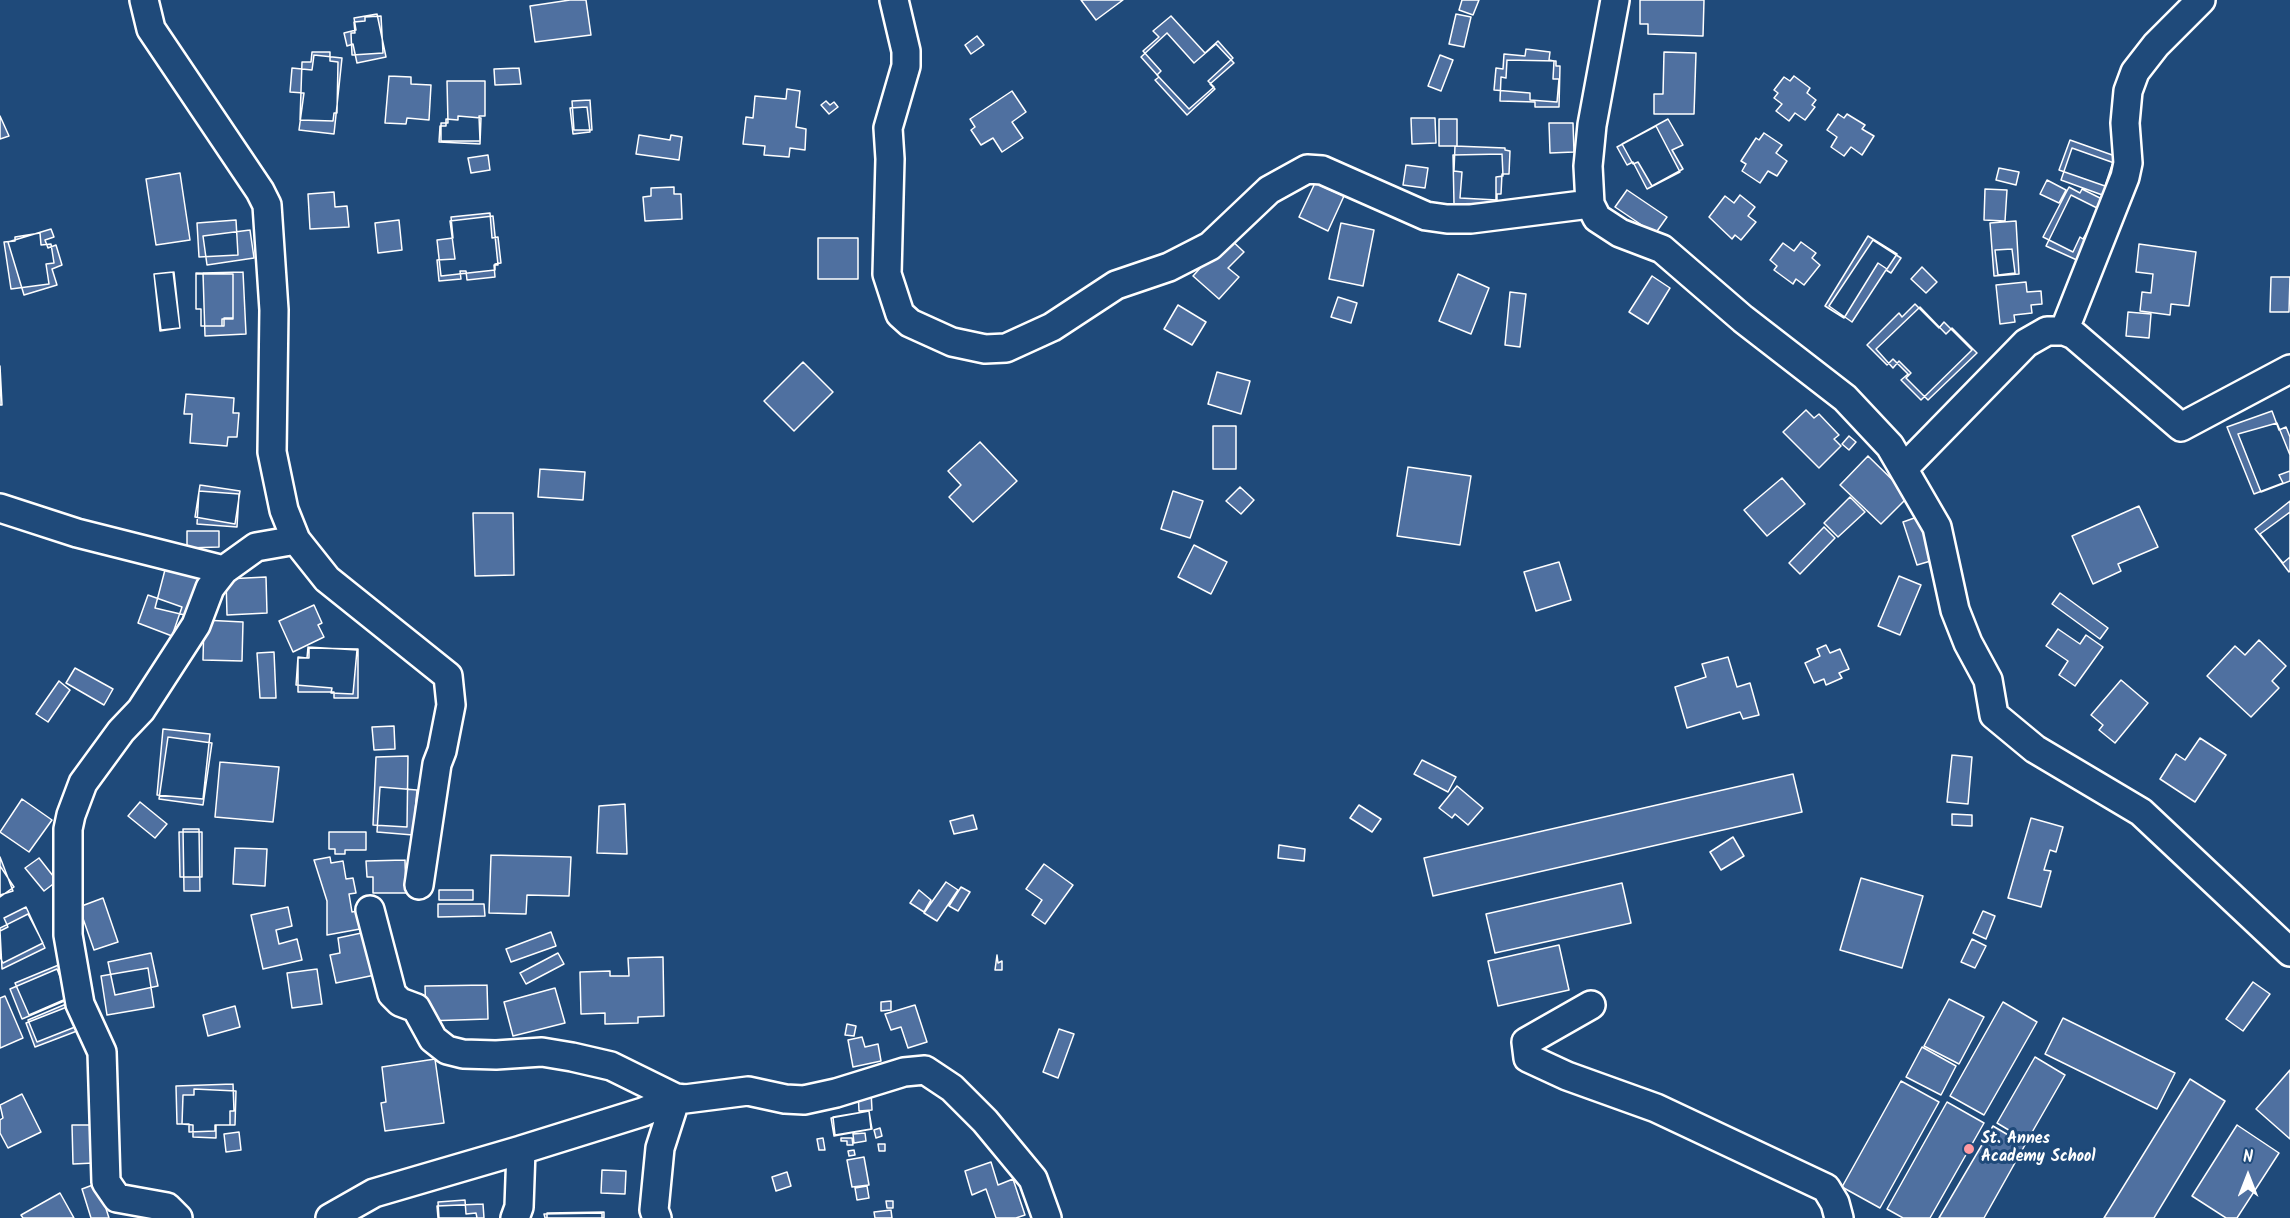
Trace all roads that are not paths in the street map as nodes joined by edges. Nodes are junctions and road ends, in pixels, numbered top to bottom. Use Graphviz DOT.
graph roads {
  1 [pos="144,0"];
  2 [pos="894,0"];
  3 [pos="1615,0"];
  4 [pos="2201,0"];
  5 [pos="1590,204"];
  6 [pos="2064,331"];
  7 [pos="2290,369"];
  8 [pos="1904,468"];
  9 [pos="0,508"];
  10 [pos="296,540"];
  11 [pos="224,570"];
  12 [pos="419,885"];
  13 [pos="370,910"];
  14 [pos="2290,952"];
  15 [pos="1591,1005"];
  16 [pos="676,1098"];
  17 [pos="521,1150"];
  18 [pos="178,1218"];
  19 [pos="330,1218"];
  20 [pos="515,1218"];
  21 [pos="657,1218"];
  22 [pos="1047,1218"];
  23 [pos="1839,1218"];
  1 -- 10 [label="street"];
  2 -- 5 [label="street"];
  3 -- 5 [label="street"];
  4 -- 6 [label="street"];
  5 -- 8 [label="street"];
  6 -- 7 [label="street"];
  6 -- 8 [label="street"];
  8 -- 14 [label="street"];
  9 -- 11 [label="street"];
  10 -- 11 [label="street"];
  10 -- 12 [label="street"];
  11 -- 18 [label="street"];
  13 -- 16 [label="street"];
  15 -- 23 [label="street"];
  16 -- 17 [label="street"];
  16 -- 21 [label="street"];
  16 -- 22 [label="street"];
  17 -- 19 [label="street"];
  17 -- 20 [label="street"];
}
